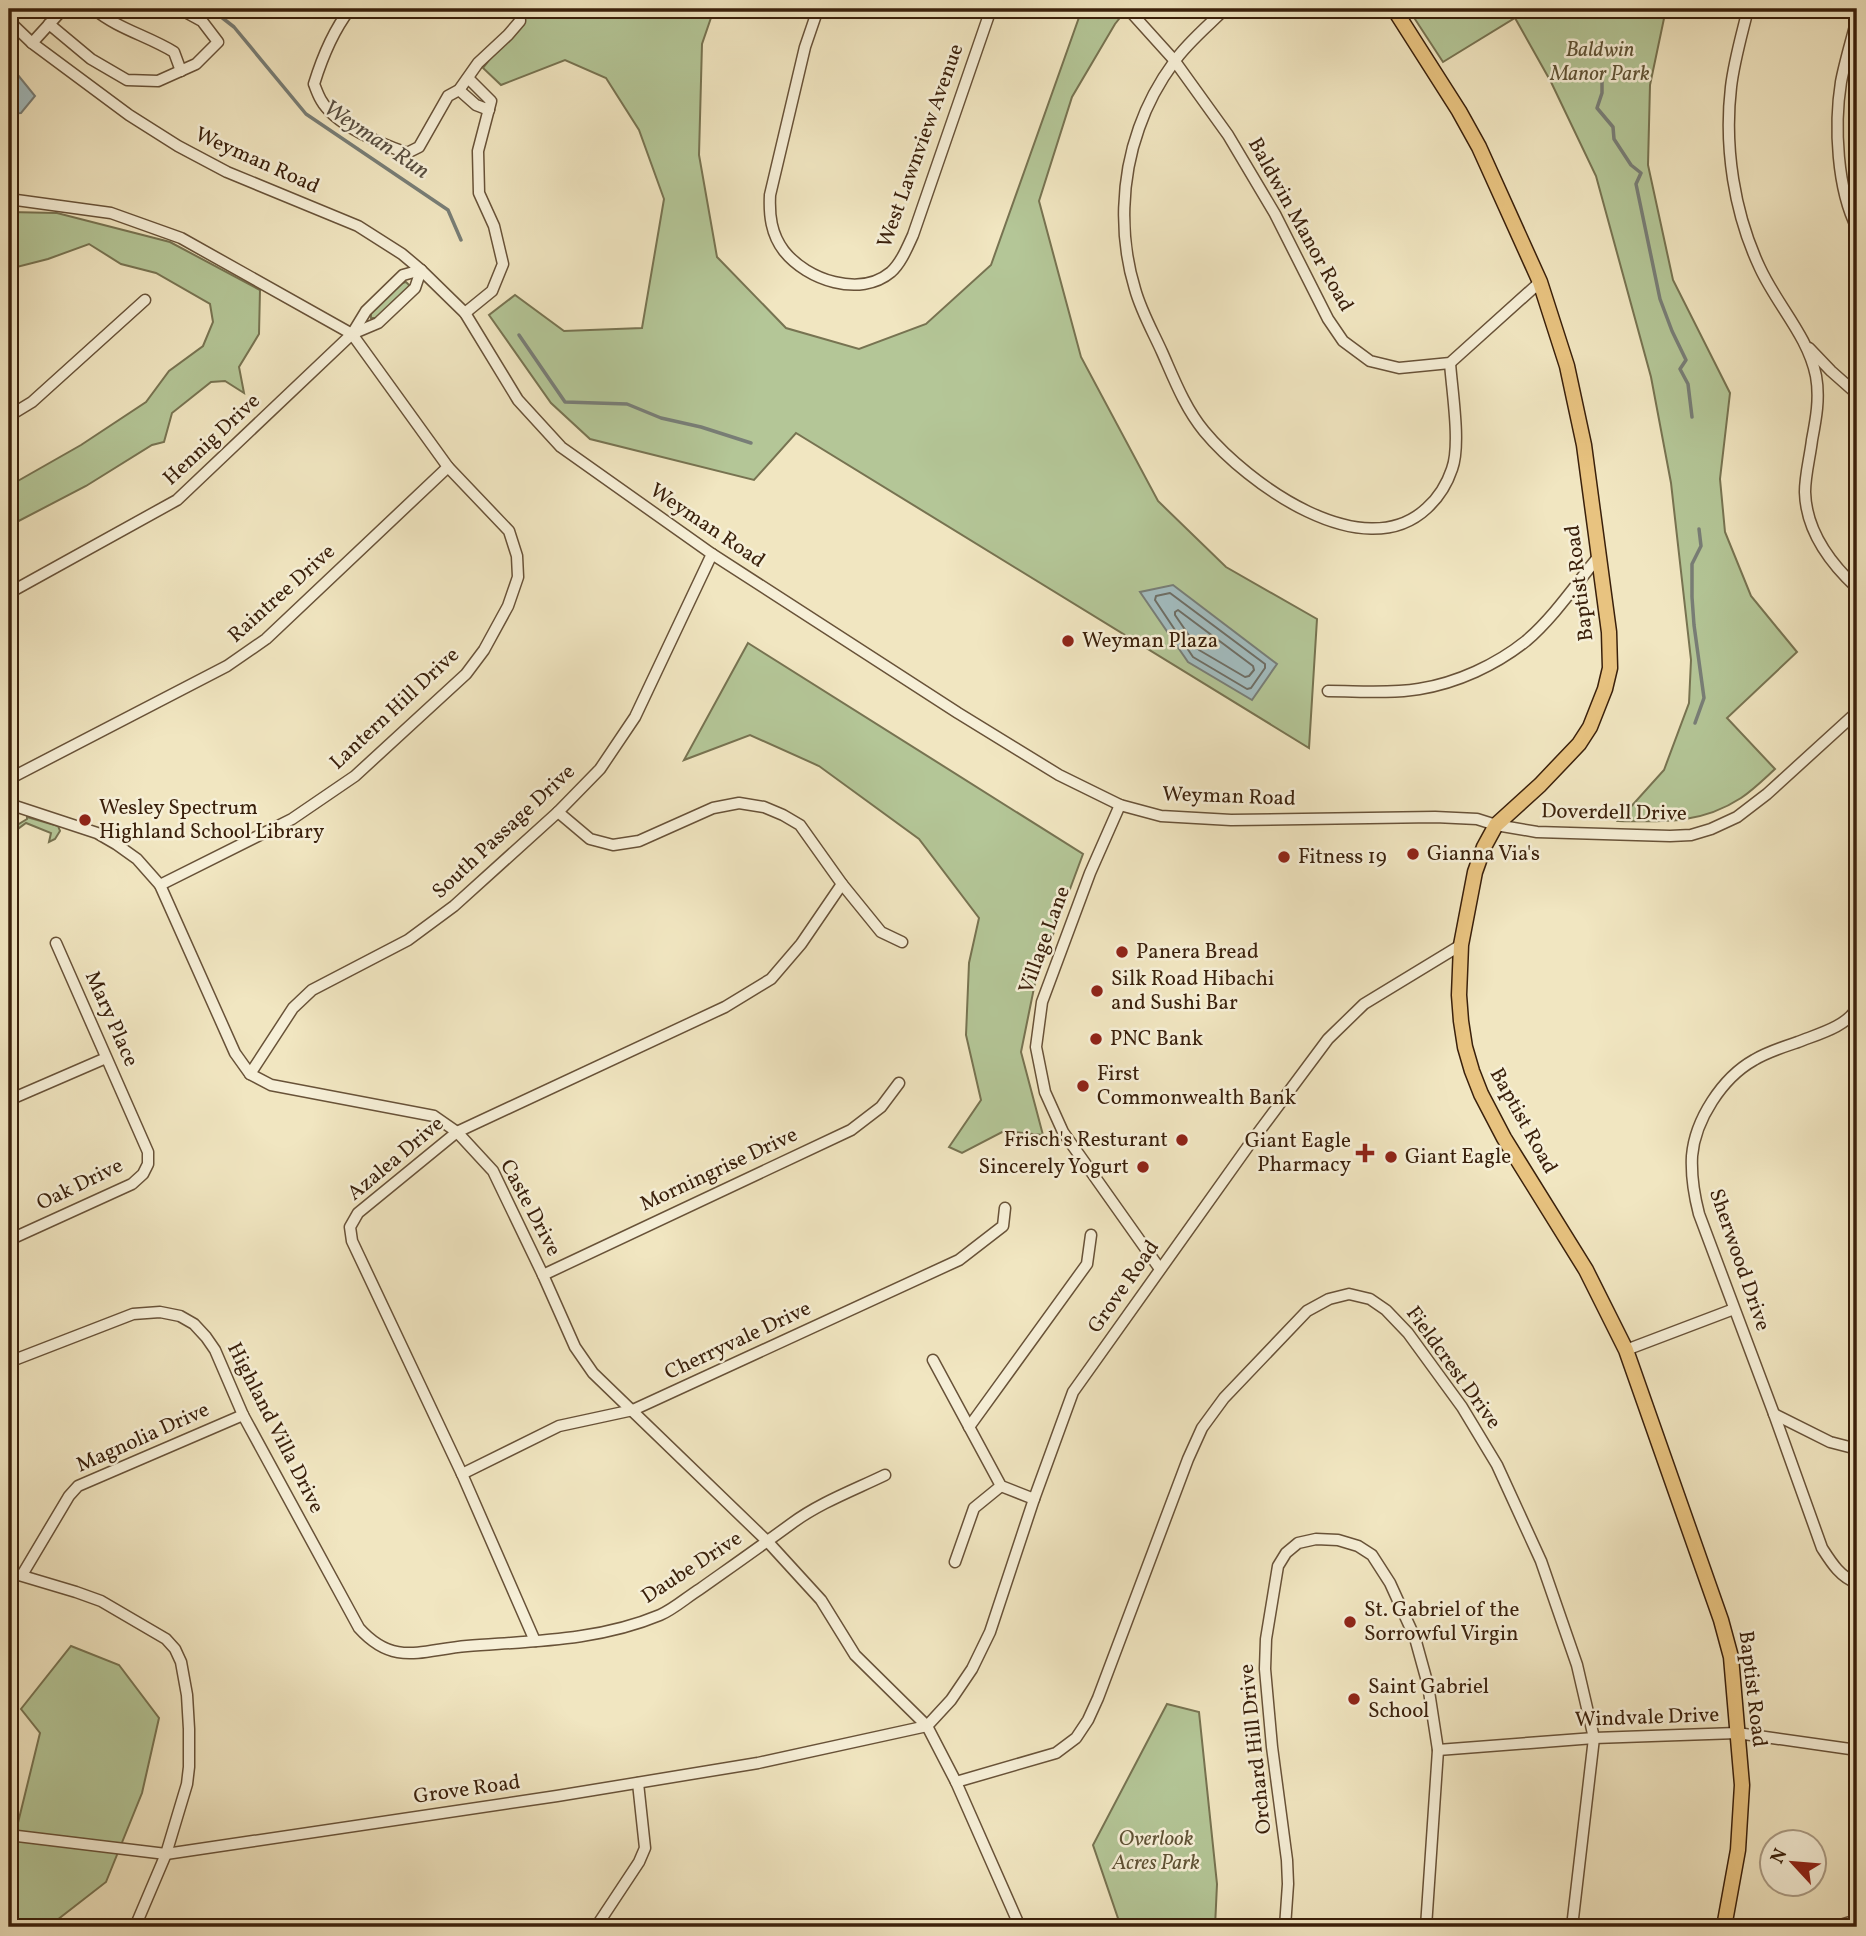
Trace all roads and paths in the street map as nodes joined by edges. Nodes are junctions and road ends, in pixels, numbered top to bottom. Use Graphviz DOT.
graph roads {
  1 [pos="63,9"];
  2 [pos="94,9"];
  3 [pos="180,9"];
  4 [pos="350,9"];
  5 [pos="519,9"];
  6 [pos="818,9"];
  7 [pos="991,9"];
  8 [pos="1128,9"];
  9 [pos="1225,9"];
  10 [pos="1394,9"];
  11 [pos="1748,9"];
  12 [pos="1857,18"];
  13 [pos="9,21"];
  14 [pos="49,24"];
  15 [pos="32,43"];
  16 [pos="1174,60"];
  17 [pos="181,71"];
  18 [pos="468,78"];
  19 [pos="459,90"];
  20 [pos="489,110"];
  21 [pos="9,199"];
  22 [pos="1857,229"];
  23 [pos="421,270"];
  24 [pos="1540,282"];
  25 [pos="145,300"];
  26 [pos="465,313"];
  27 [pos="352,334"];
  28 [pos="1804,343"];
  29 [pos="1450,363"];
  30 [pos="1857,394"];
  31 [pos="9,416"];
  32 [pos="448,467"];
  33 [pos="712,554"];
  34 [pos="1599,555"];
  35 [pos="1857,588"];
  36 [pos="9,593"];
  37 [pos="1328,691"];
  38 [pos="1857,712"];
  39 [pos="9,779"];
  40 [pos="9,804"];
  41 [pos="1120,805"];
  42 [pos="558,812"];
  43 [pos="1496,825"];
  44 [pos="842,884"];
  45 [pos="160,885"];
  46 [pos="902,942"];
  47 [pos="56,943"];
  48 [pos="1461,945"];
  49 [pos="1857,1008"];
  50 [pos="106,1058"];
  51 [pos="250,1074"];
  52 [pos="899,1083"];
  53 [pos="9,1100"];
  54 [pos="131,1110"];
  55 [pos="457,1132"];
  56 [pos="1005,1208"];
  57 [pos="1091,1234"];
  58 [pos="9,1240"];
  59 [pos="1160,1269"];
  60 [pos="543,1275"];
  61 [pos="1734,1309"];
  62 [pos="1626,1350"];
  63 [pos="933,1360"];
  64 [pos="9,1362"];
  65 [pos="633,1410"];
  66 [pos="1774,1414"];
  67 [pos="243,1415"];
  68 [pos="969,1427"];
  69 [pos="1857,1449"];
  70 [pos="462,1474"];
  71 [pos="885,1475"];
  72 [pos="1001,1486"];
  73 [pos="1034,1499"];
  74 [pos="768,1542"];
  75 [pos="956,1562"];
  76 [pos="9,1572"];
  77 [pos="22,1575"];
  78 [pos="1857,1583"];
  79 [pos="535,1641"];
  80 [pos="460,1647"];
  81 [pos="929,1730"];
  82 [pos="1737,1733"];
  83 [pos="1594,1738"];
  84 [pos="1438,1750"];
  85 [pos="1857,1750"];
  86 [pos="956,1782"];
  87 [pos="638,1783"];
  88 [pos="9,1835"];
  89 [pos="166,1854"];
  90 [pos="1857,1920"];
  91 [pos="135,1927"];
  92 [pos="596,1927"];
  93 [pos="1020,1927"];
  94 [pos="1285,1927"];
  95 [pos="1426,1927"];
  96 [pos="1572,1927"];
  97 [pos="1724,1927"];
  98 [pos="1834,1927"];
  1 -- 14 [label="street"];
  2 -- 17 [label="street"];
  3 -- 17 [label="street"];
  4 -- 19 [label="street"];
  5 -- 18 [label="street"];
  6 -- 7 [label="street, West Lawnview Avenue"];
  8 -- 16 [label="street, Baldwin Manor Road"];
  9 -- 16 [label="street"];
  10 -- 24 [label="main road, Baptist Road"];
  11 -- 28 [label="street"];
  12 -- 22 [label="street"];
  13 -- 15 [label="street, Weyman Road"];
  14 -- 15 [label="street"];
  14 -- 17 [label="street"];
  15 -- 23 [label="street, Weyman Road"];
  16 -- 29 [label="street, Baldwin Manor Road"];
  16 -- 29 [label="street"];
  18 -- 19 [label="street"];
  18 -- 20 [label="street"];
  19 -- 20 [label="street"];
  20 -- 26 [label="street"];
  21 -- 27 [label="street, Lantern Hill Drive"];
  23 -- 26 [label="street, Weyman Road"];
  23 -- 27 [label="street, Hennig Drive"];
  23 -- 27 [label="street, Hennig Drive"];
  24 -- 29 [label="street"];
  24 -- 34 [label="main road, Baptist Road"];
  25 -- 31 [label="street"];
  26 -- 33 [label="street, Weyman Road"];
  27 -- 32 [label="street, Lantern Hill Drive"];
  27 -- 36 [label="street, Hennig Drive"];
  28 -- 30 [label="street"];
  28 -- 35 [label="street"];
  32 -- 39 [label="street, Raintree Drive"];
  32 -- 45 [label="street, Lantern Hill Drive"];
  33 -- 41 [label="street, Weyman Road"];
  33 -- 42 [label="street, South Passage Drive"];
  34 -- 37 [label="street"];
  34 -- 43 [label="main road, Baptist Road"];
  38 -- 43 [label="street, Doverdell Drive"];
  40 -- 45 [label="street"];
  41 -- 43 [label="street, Weyman Road"];
  41 -- 59 [label="street, Village Lane"];
  42 -- 44 [label="street"];
  42 -- 51 [label="street, South Passage Drive"];
  43 -- 48 [label="main road, Baptist Road"];
  44 -- 46 [label="street"];
  44 -- 55 [label="street, Azalea Drive"];
  45 -- 51 [label="street"];
  47 -- 50 [label="street, Mary Place"];
  48 -- 59 [label="street, Grove Road"];
  48 -- 62 [label="main road, Baptist Road"];
  49 -- 61 [label="street, Sherwood Drive"];
  50 -- 53 [label="street"];
  50 -- 54 [label="street, Mary Place"];
  51 -- 55 [label="street, Caste Drive"];
  52 -- 60 [label="street, Morningrise Drive"];
  54 -- 58 [label="street, Oak Drive"];
  55 -- 60 [label="street, Caste Drive"];
  55 -- 70 [label="street, Azalea Drive"];
  56 -- 65 [label="street, Cherryvale Drive"];
  57 -- 68 [label="street"];
  59 -- 73 [label="street, Grove Road"];
  60 -- 65 [label="street, Caste Drive"];
  61 -- 62 [label="street"];
  61 -- 66 [label="street, Sherwood Drive"];
  62 -- 82 [label="main road, Baptist Road"];
  63 -- 68 [label="street"];
  64 -- 67 [label="street, Highland Villa Drive"];
  65 -- 70 [label="street, Cherryvale Drive"];
  65 -- 74 [label="street, Caste Drive"];
  66 -- 69 [label="street"];
  66 -- 78 [label="street, Sherwood Drive"];
  67 -- 77 [label="street, Magnolia Drive"];
  67 -- 80 [label="street, Highland Villa Drive"];
  68 -- 72 [label="street"];
  70 -- 79 [label="street, Azalea Drive"];
  71 -- 74 [label="street, Daube Drive"];
  72 -- 73 [label="street"];
  72 -- 75 [label="street"];
  73 -- 81 [label="street, Grove Road"];
  74 -- 79 [label="street, Daube Drive"];
  74 -- 81 [label="street, Caste Drive"];
  76 -- 77 [label="street"];
  77 -- 89 [label="street"];
  79 -- 80 [label="street, Daube Drive"];
  81 -- 86 [label="street, Caste Drive"];
  81 -- 87 [label="street, Grove Road"];
  82 -- 83 [label="street, Windvale Drive"];
  82 -- 85 [label="street, Windvale Drive"];
  82 -- 97 [label="main road, Baptist Road"];
  83 -- 84 [label="street, Windvale Drive"];
  83 -- 86 [label="street, Fieldcrest Drive"];
  83 -- 96 [label="street, Fieldcrest Drive"];
  84 -- 94 [label="street, Orchard Hill Drive"];
  84 -- 95 [label="street"];
  86 -- 93 [label="street, Caste Drive"];
  87 -- 89 [label="street, Grove Road"];
  87 -- 92 [label="street"];
  88 -- 89 [label="street, Grove Road"];
  89 -- 91 [label="street"];
  90 -- 98 [label="street"];
}
